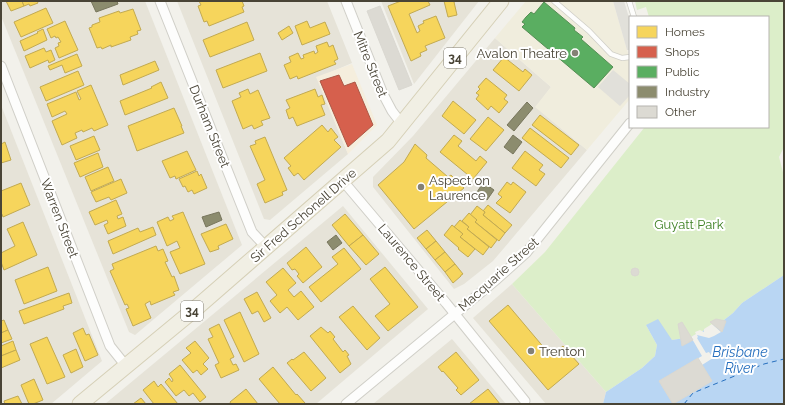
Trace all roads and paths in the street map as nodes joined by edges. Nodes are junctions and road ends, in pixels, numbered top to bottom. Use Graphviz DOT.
graph roads {
  1 [pos="160,1"];
  2 [pos="346,1"];
  3 [pos="501,1"];
  4 [pos="554,1"];
  5 [pos="629,1"];
  6 [pos="634,16"];
  7 [pos="629,57"];
  8 [pos="1,66"];
  9 [pos="402,124"];
  10 [pos="629,124"];
  11 [pos="632,128"];
  12 [pos="623,132"];
  13 [pos="343,181"];
  14 [pos="266,247"];
  15 [pos="455,314"];
  16 [pos="126,366"];
  17 [pos="525,401"];
  18 [pos="80,404"];
  19 [pos="346,404"];
  1 -- 14 [label="street, Durham Street"];
  2 -- 9 [label="street, Mitre Street"];
  3 -- 9 [label="main road, Sir Fred Schonell Drive / 34"];
  4 -- 7 [label="lane"];
  5 -- 6 [label="lane"];
  8 -- 16 [label="street, Warren Street"];
  9 -- 13 [label="main road, Sir Fred Schonell Drive / 34"];
  10 -- 12 [label="street, Macquarie Street"];
  11 -- 12 [label="lane"];
  12 -- 15 [label="street, Macquarie Street"];
  13 -- 14 [label="main road, Sir Fred Schonell Drive / 34"];
  13 -- 15 [label="street, Laurence Street"];
  14 -- 16 [label="main road, Sir Fred Schonell Drive / 34"];
  15 -- 17 [label="street, Laurence Street"];
  15 -- 19 [label="street, Macquarie Street"];
  16 -- 18 [label="main road, Sir Fred Schonell Drive / 34"];
}
